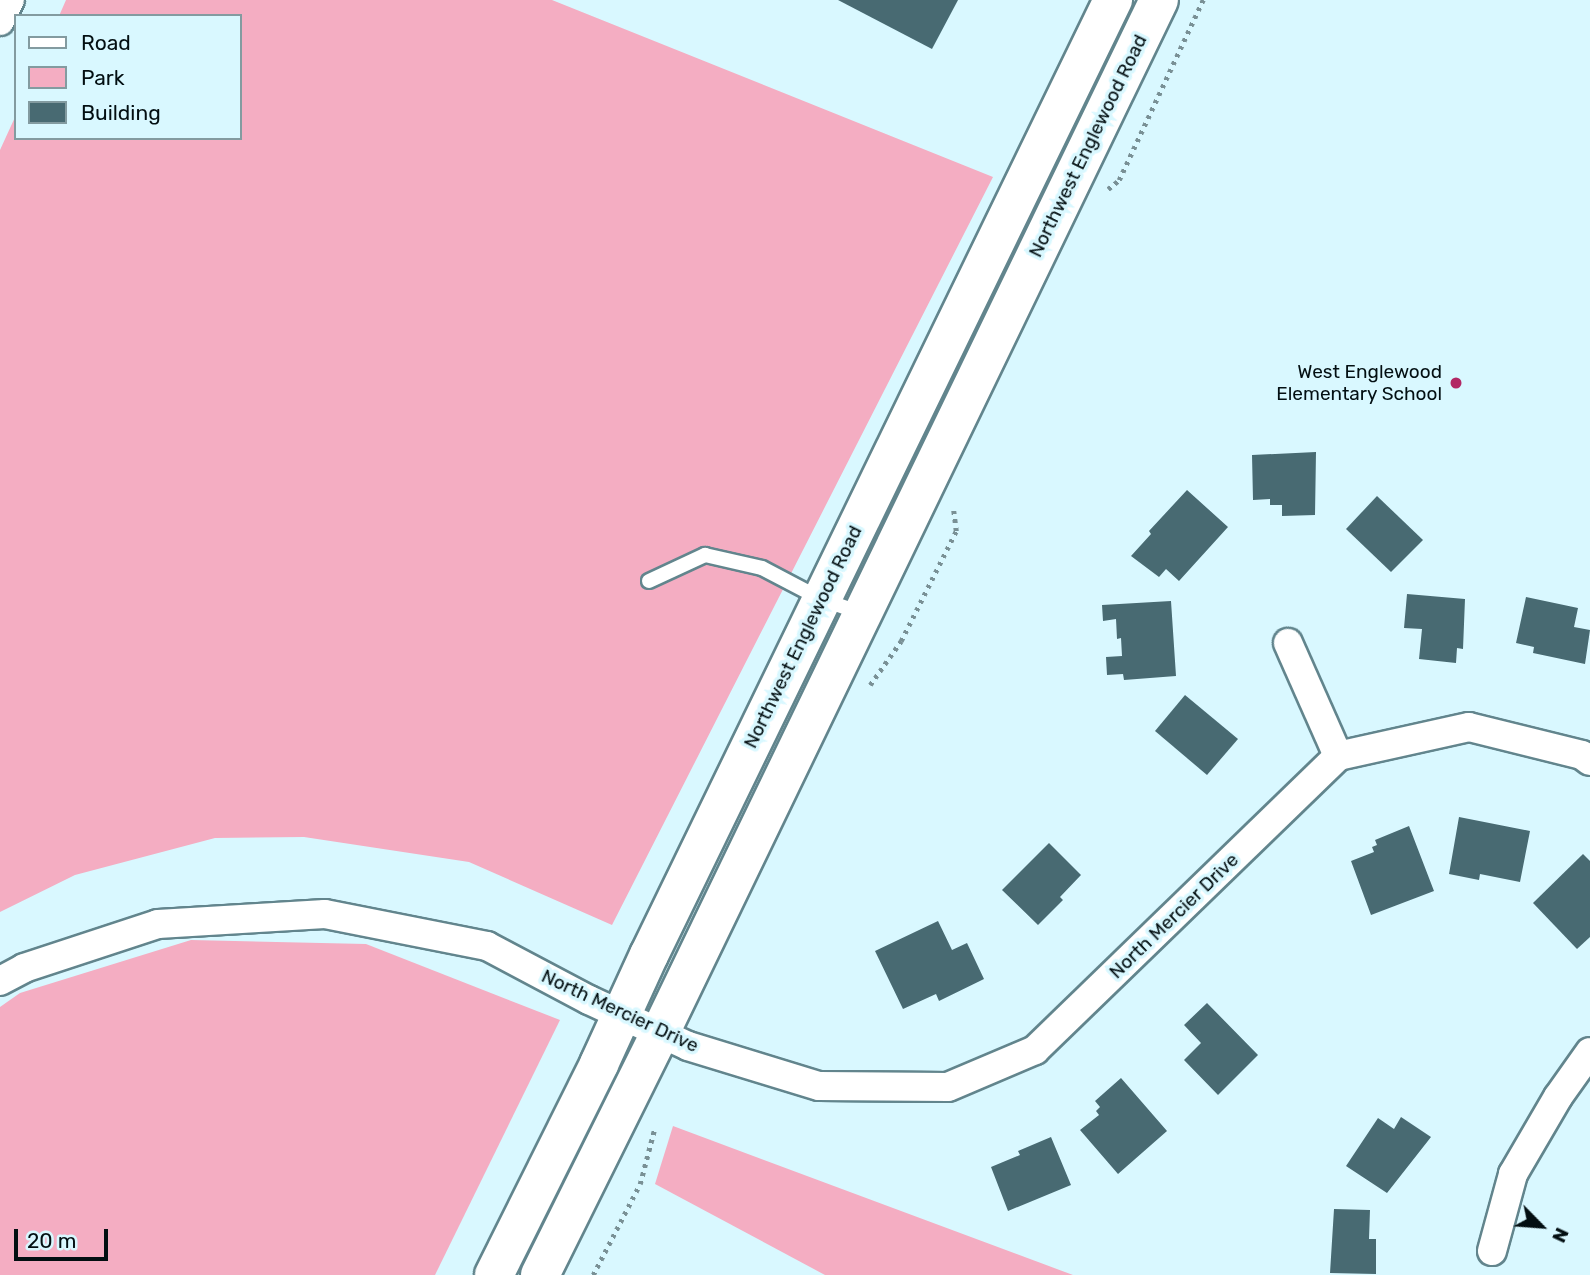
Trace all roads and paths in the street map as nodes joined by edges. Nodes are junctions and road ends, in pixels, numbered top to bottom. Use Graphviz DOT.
graph roads {
  1 [pos="10,0"];
  2 [pos="1113,0"];
  3 [pos="1159,0"];
  4 [pos="0,21"];
  5 [pos="649,581"];
  6 [pos="821,599"];
  7 [pos="862,613"];
  8 [pos="1288,643"];
  9 [pos="1338,756"];
  10 [pos="1590,761"];
  11 [pos="0,981"];
  12 [pos="623,1014"];
  13 [pos="660,1033"];
  14 [pos="1590,1052"];
  15 [pos="658,1119"];
  16 [pos="1492,1251"];
  17 [pos="494,1275"];
  18 [pos="540,1275"];
  19 [pos="593,1275"];
  1 -- 4 [label="street"];
  2 -- 6 [label="main road, Northwest Englewood Road"];
  3 -- 7 [label="main road, Northwest Englewood Road"];
  5 -- 6 [label="lane"];
  6 -- 7 [label="lane"];
  6 -- 12 [label="main road, Northwest Englewood Road"];
  7 -- 13 [label="main road, Northwest Englewood Road"];
  8 -- 9 [label="street"];
  9 -- 10 [label="street"];
  9 -- 13 [label="street, North Mercier Drive"];
  11 -- 12 [label="street, North Mercier Drive"];
  12 -- 13 [label="street, North Mercier Drive"];
  12 -- 17 [label="main road, Northwest Englewood Road"];
  13 -- 18 [label="main road, Northwest Englewood Road"];
  14 -- 16 [label="street"];
  15 -- 19 [label="path"];
}
